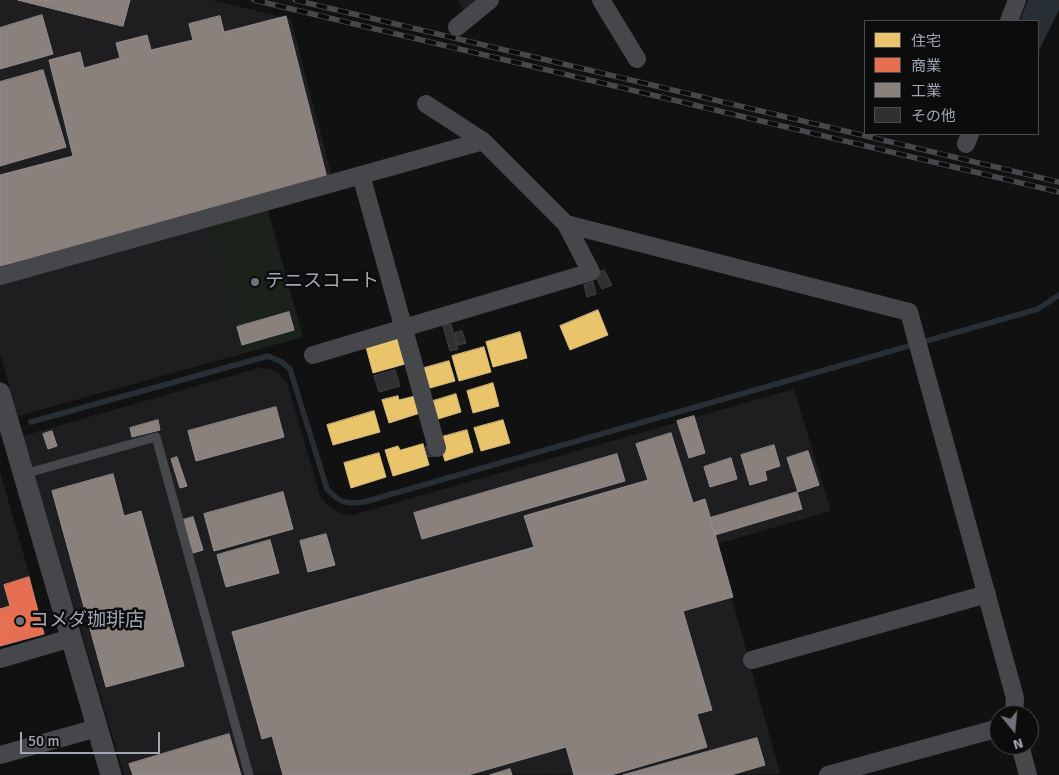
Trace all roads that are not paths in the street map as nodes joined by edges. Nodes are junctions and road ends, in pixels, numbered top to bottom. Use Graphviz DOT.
graph roads {
  1 [pos="490,0"];
  2 [pos="601,0"];
  3 [pos="1017,0"];
  4 [pos="1009,20"];
  5 [pos="457,27"];
  6 [pos="637,59"];
  7 [pos="426,104"];
  8 [pos="483,141"];
  9 [pos="362,175"];
  10 [pos="566,224"];
  11 [pos="0,276"];
  12 [pos="404,328"];
  13 [pos="313,355"];
  14 [pos="0,393"];
  15 [pos="437,448"];
  16 [pos="24,474"];
  17 [pos="987,594"];
  18 [pos="71,638"];
  19 [pos="0,659"];
  20 [pos="752,660"];
  21 [pos="1015,705"];
  22 [pos="97,728"];
  23 [pos="989,731"];
  24 [pos="0,755"];
  25 [pos="1023,755"];
  26 [pos="111,775"];
  27 [pos="249,775"];
  28 [pos="828,775"];
  29 [pos="1028,775"];
  1 -- 5 [label="street"];
  2 -- 6 [label="street"];
  3 -- 4 [label="street"];
  7 -- 8 [label="street"];
  8 -- 9 [label="street"];
  8 -- 10 [label="street"];
  9 -- 11 [label="street"];
  9 -- 12 [label="street"];
  10 -- 12 [label="street"];
  10 -- 17 [label="street"];
  12 -- 13 [label="street"];
  12 -- 15 [label="street"];
  14 -- 16 [label="street"];
  16 -- 18 [label="street"];
  16 -- 27 [label="lane"];
  17 -- 20 [label="street"];
  17 -- 21 [label="street"];
  18 -- 19 [label="street"];
  18 -- 22 [label="street"];
  22 -- 24 [label="street"];
  22 -- 26 [label="street"];
  23 -- 28 [label="street"];
  25 -- 29 [label="street"];
}
